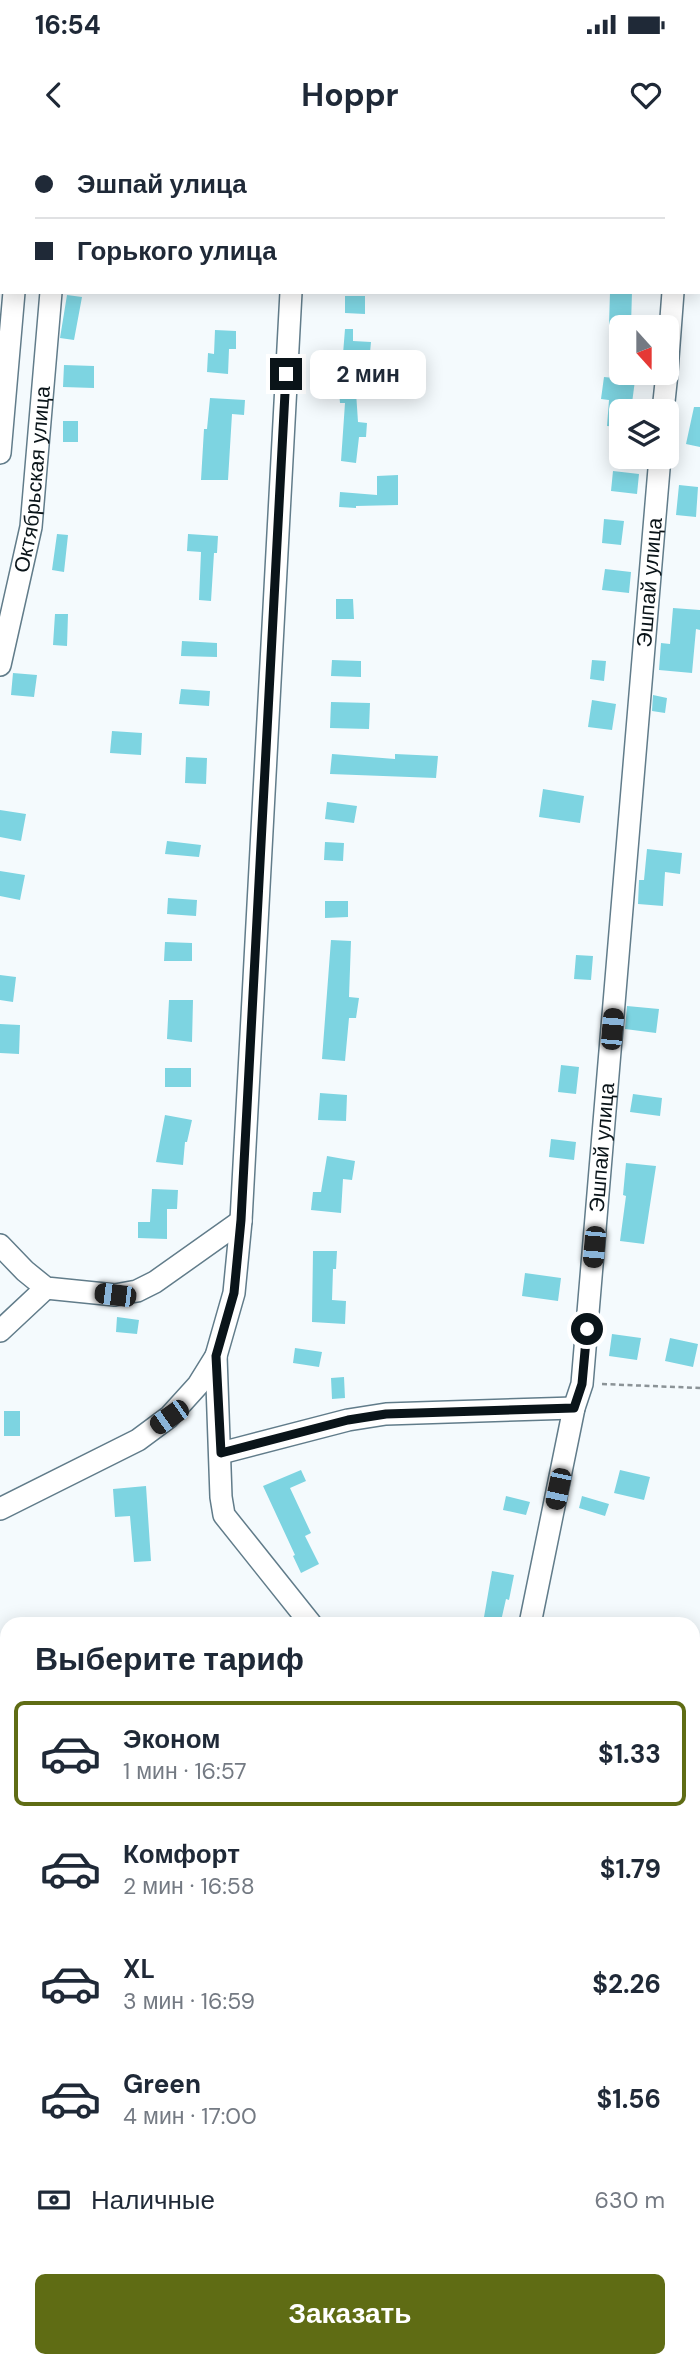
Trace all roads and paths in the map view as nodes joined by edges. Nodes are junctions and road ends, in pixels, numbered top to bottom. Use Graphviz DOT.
graph roads {
  1 [pos="13,294"];
  2 [pos="51,294"];
  3 [pos="291,294"];
  4 [pos="673,294"];
  5 [pos="671,315"];
  6 [pos="1,446"];
  7 [pos="659,469"];
  8 [pos="0,665"];
  9 [pos="241,1220"];
  10 [pos="0,1245"];
  11 [pos="46,1288"];
  12 [pos="0,1331"];
  13 [pos="216,1356"];
  14 [pos="582,1384"];
  15 [pos="700,1388"];
  16 [pos="574,1408"];
  17 [pos="221,1453"];
  18 [pos="0,1509"];
  19 [pos="305,1617"];
  20 [pos="531,1617"];
  1 -- 6 [label="street"];
  2 -- 8 [label="street, Октябрьская улица"];
  3 -- 9 [label="street"];
  4 -- 5 [label="street"];
  7 -- 14 [label="street, Эшпай улица"];
  9 -- 11 [label="street"];
  9 -- 13 [label="street"];
  10 -- 11 [label="street"];
  11 -- 12 [label="street"];
  13 -- 17 [label="street"];
  13 -- 18 [label="street"];
  14 -- 15 [label="path"];
  14 -- 16 [label="street, Эшпай улица"];
  16 -- 17 [label="street"];
  16 -- 20 [label="street, Эшпай улица"];
  17 -- 19 [label="street"];
}
